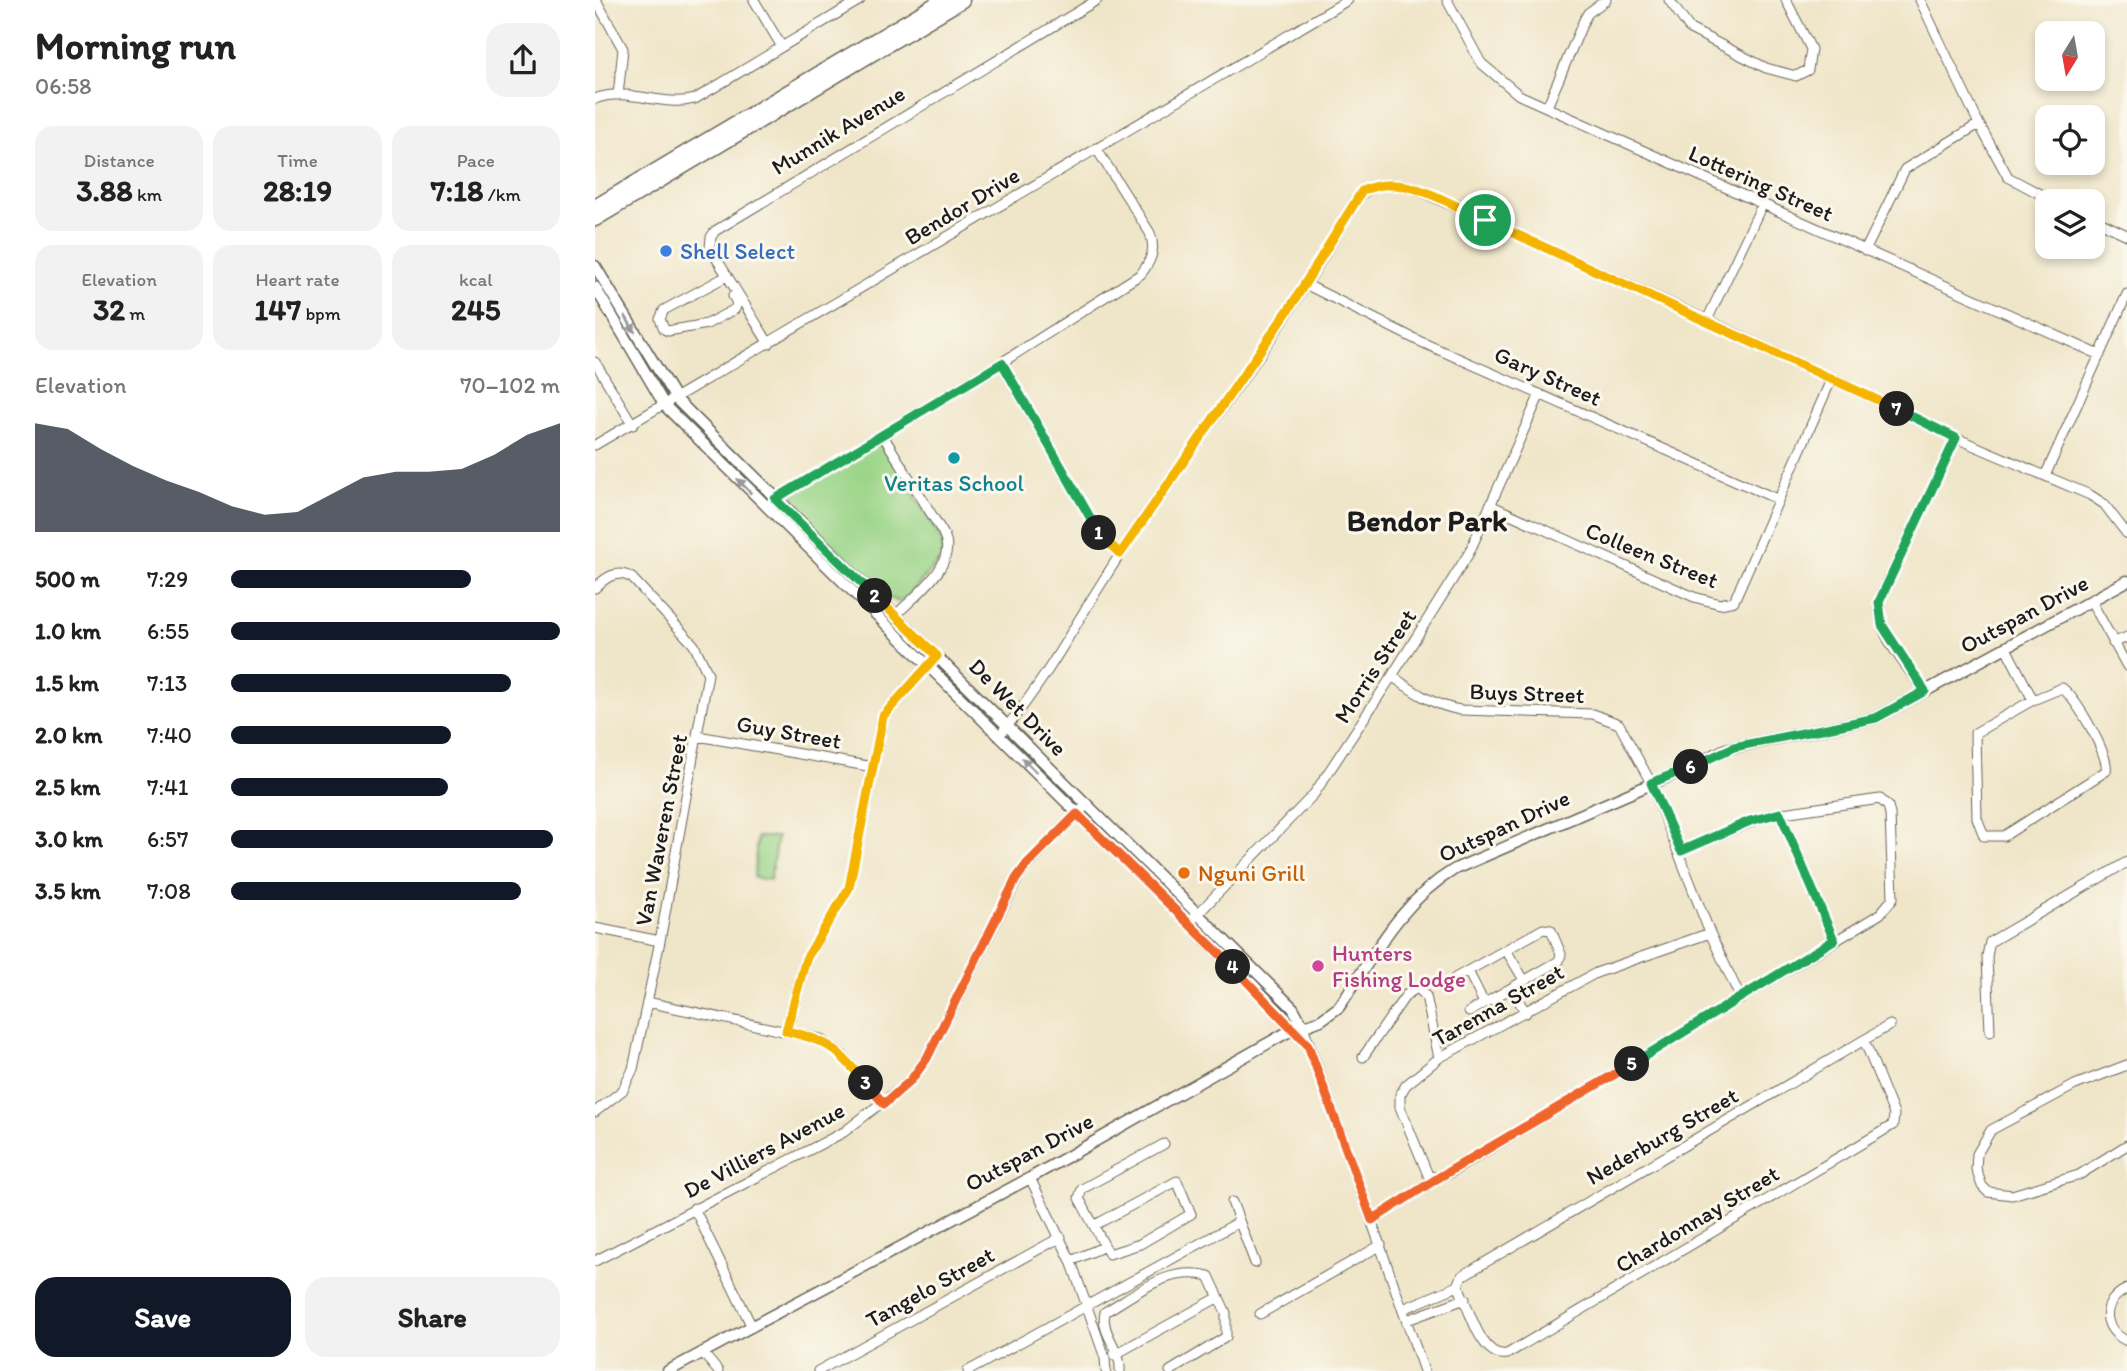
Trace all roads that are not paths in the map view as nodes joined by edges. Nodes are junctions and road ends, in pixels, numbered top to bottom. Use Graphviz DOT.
graph roads {
  1 [pos="596,0"];
  2 [pos="754,0"];
  3 [pos="860,0"];
  4 [pos="943,0"];
  5 [pos="962,0"];
  6 [pos="1097,0"];
  7 [pos="1326,0"];
  8 [pos="1348,0"];
  9 [pos="1447,0"];
  10 [pos="1606,0"];
  11 [pos="1669,0"];
  12 [pos="1786,0"];
  13 [pos="1920,0"];
  14 [pos="1331,10"];
  15 [pos="782,47"];
  16 [pos="618,95"];
  17 [pos="595,99"];
  18 [pos="1547,107"];
  19 [pos="1979,124"];
  20 [pos="1096,148"];
  21 [pos="2035,191"];
  22 [pos="1762,205"];
  23 [pos="597,217"];
  24 [pos="2105,225"];
  25 [pos="2127,235"];
  26 [pos="1865,251"];
  27 [pos="595,266"];
  28 [pos="725,277"];
  29 [pos="1305,284"];
  30 [pos="595,287"];
  31 [pos="2127,294"];
  32 [pos="1707,320"];
  33 [pos="769,344"];
  34 [pos="2100,355"];
  35 [pos="595,362"];
  36 [pos="1002,363"];
  37 [pos="1832,380"];
  38 [pos="1540,394"];
  39 [pos="676,399"];
  40 [pos="665,406"];
  41 [pos="633,425"];
  42 [pos="882,434"];
  43 [pos="1956,438"];
  44 [pos="595,445"];
  45 [pos="2045,476"];
  46 [pos="775,499"];
  47 [pos="1777,499"];
  48 [pos="1490,505"];
  49 [pos="764,506"];
  50 [pos="2127,534"];
  51 [pos="1120,554"];
  52 [pos="2127,582"];
  53 [pos="595,588"];
  54 [pos="2091,601"];
  55 [pos="896,615"];
  56 [pos="2127,637"];
  57 [pos="2113,643"];
  58 [pos="2007,648"];
  59 [pos="937,656"];
  60 [pos="927,666"];
  61 [pos="2127,666"];
  62 [pos="1392,676"];
  63 [pos="1925,691"];
  64 [pos="2033,699"];
  65 [pos="1008,725"];
  66 [pos="1000,735"];
  67 [pos="698,736"];
  68 [pos="873,767"];
  69 [pos="1651,783"];
  70 [pos="1087,804"];
  71 [pos="1780,813"];
  72 [pos="1077,814"];
  73 [pos="1681,851"];
  74 [pos="2127,862"];
  75 [pos="1198,914"];
  76 [pos="1189,923"];
  77 [pos="595,928"];
  78 [pos="1710,933"];
  79 [pos="1834,940"];
  80 [pos="660,941"];
  81 [pos="1506,950"];
  82 [pos="1468,971"];
  83 [pos="1455,978"];
  84 [pos="1524,980"];
  85 [pos="1511,988"];
  86 [pos="1741,999"];
  87 [pos="647,1002"];
  88 [pos="1484,1003"];
  89 [pos="1469,1012"];
  90 [pos="1527,1013"];
  91 [pos="1890,1025"];
  92 [pos="1299,1028"];
  93 [pos="786,1031"];
  94 [pos="1990,1032"];
  95 [pos="1864,1040"];
  96 [pos="1363,1057"];
  97 [pos="1439,1058"];
  98 [pos="2127,1065"];
  99 [pos="884,1104"];
  100 [pos="595,1112"];
  101 [pos="1164,1144"];
  102 [pos="2127,1145"];
  103 [pos="1030,1178"];
  104 [pos="1435,1178"];
  105 [pos="1231,1202"];
  106 [pos="694,1208"];
  107 [pos="1372,1220"];
  108 [pos="1238,1222"];
  109 [pos="1095,1225"];
  110 [pos="1061,1237"];
  111 [pos="1381,1245"];
  112 [pos="1103,1247"];
  113 [pos="595,1261"];
  114 [pos="1071,1261"];
  115 [pos="1255,1263"];
  116 [pos="1458,1286"];
  117 [pos="2127,1289"];
  118 [pos="1219,1297"];
  119 [pos="1465,1299"];
  120 [pos="1085,1304"];
  121 [pos="1403,1308"];
  122 [pos="1260,1314"];
  123 [pos="1407,1320"];
  124 [pos="752,1326"];
  125 [pos="2127,1341"];
  126 [pos="702,1352"];
  127 [pos="1118,1353"];
  128 [pos="1105,1358"];
  129 [pos="668,1371"];
  130 [pos="718,1371"];
  131 [pos="818,1371"];
  132 [pos="968,1371"];
  133 [pos="1106,1371"];
  134 [pos="1120,1371"];
  135 [pos="1170,1371"];
  136 [pos="1424,1371"];
  1 -- 16 [label="street"];
  2 -- 15 [label="street"];
  3 -- 15 [label="street"];
  4 -- 23 [label="main road, Munnik Avenue"];
  5 -- 23 [label="main road, Munnik Avenue"];
  6 -- 28 [label="street, Munnik Avenue"];
  7 -- 14 [label="street"];
  8 -- 14 [label="street, Bendor Drive"];
  9 -- 18 [label="street, Lottering Street"];
  10 -- 18 [label="street"];
  11 -- 12 [label="street"];
  13 -- 19 [label="street"];
  14 -- 20 [label="street, Bendor Drive"];
  15 -- 16 [label="street"];
  16 -- 17 [label="street"];
  18 -- 22 [label="street, Lottering Street"];
  19 -- 21 [label="street"];
  19 -- 26 [label="street"];
  20 -- 33 [label="street, Bendor Drive"];
  20 -- 36 [label="street"];
  22 -- 26 [label="street, Lottering Street"];
  22 -- 32 [label="street"];
  24 -- 25 [label="street"];
  26 -- 34 [label="street, Lottering Street"];
  27 -- 39 [label="street, De Wet Drive, one-way"];
  28 -- 28 [label="street"];
  28 -- 33 [label="street, Munnik Avenue"];
  29 -- 32 [label="street"];
  29 -- 38 [label="street, Gary Street"];
  29 -- 51 [label="street"];
  30 -- 40 [label="street, De Wet Drive"];
  31 -- 34 [label="street"];
  32 -- 37 [label="street"];
  33 -- 39 [label="street, Bendor Drive"];
  34 -- 45 [label="street"];
  35 -- 41 [label="street"];
  36 -- 42 [label="street"];
  36 -- 51 [label="street"];
  37 -- 43 [label="street"];
  37 -- 47 [label="street, Colleen Street"];
  38 -- 47 [label="street, Gary Street"];
  38 -- 48 [label="street, Morris Street"];
  39 -- 40 [label="street, Bendor Drive"];
  39 -- 46 [label="street, De Wet Drive"];
  40 -- 41 [label="street, Bendor Drive"];
  49 -- 40 [label="street, De Wet Drive, one-way"];
  41 -- 44 [label="street, Bendor Drive"];
  42 -- 46 [label="street"];
  42 -- 55 [label="street"];
  43 -- 45 [label="street"];
  43 -- 63 [label="street"];
  45 -- 50 [label="street"];
  46 -- 49 [label="street"];
  46 -- 55 [label="street, De Wet Drive"];
  47 -- 48 [label="street, Colleen Street"];
  48 -- 62 [label="street, Morris Street"];
  49 -- 60 [label="street, De Wet Drive"];
  51 -- 65 [label="street"];
  52 -- 54 [label="street, Outspan Drive"];
  53 -- 67 [label="street, Van Waveren Street"];
  54 -- 57 [label="street"];
  54 -- 58 [label="street, Outspan Drive"];
  55 -- 59 [label="street, De Wet Drive"];
  56 -- 57 [label="street"];
  57 -- 61 [label="street"];
  58 -- 63 [label="street, Outspan Drive"];
  58 -- 64 [label="street"];
  59 -- 60 [label="street"];
  59 -- 65 [label="street, De Wet Drive"];
  60 -- 66 [label="street, De Wet Drive"];
  60 -- 68 [label="street"];
  62 -- 69 [label="street, Buys Street"];
  62 -- 75 [label="street, Morris Street"];
  63 -- 69 [label="street, Outspan Drive"];
  64 -- 64 [label="street"];
  65 -- 66 [label="street"];
  65 -- 70 [label="street, De Wet Drive"];
  72 -- 66 [label="street, De Wet Drive, one-way"];
  67 -- 68 [label="street, Guy Street"];
  67 -- 80 [label="street, Van Waveren Street"];
  68 -- 93 [label="street"];
  69 -- 73 [label="street, Buys Street"];
  69 -- 92 [label="street, Outspan Drive"];
  70 -- 72 [label="street, De Villiers Avenue"];
  70 -- 75 [label="street, De Wet Drive"];
  71 -- 73 [label="street"];
  71 -- 79 [label="street"];
  71 -- 79 [label="street"];
  72 -- 76 [label="street, De Wet Drive"];
  72 -- 99 [label="street, De Villiers Avenue"];
  73 -- 78 [label="street, Buys Street"];
  74 -- 94 [label="street"];
  75 -- 76 [label="street, Morris Street"];
  75 -- 92 [label="street, De Wet Drive"];
  76 -- 92 [label="street, De Wet Drive"];
  77 -- 80 [label="street"];
  78 -- 86 [label="street, Buys Street"];
  78 -- 90 [label="street, Tarenna Street"];
  79 -- 86 [label="street"];
  80 -- 87 [label="street, Van Waveren Street"];
  81 -- 82 [label="street"];
  81 -- 84 [label="street"];
  81 -- 84 [label="street"];
  82 -- 83 [label="street"];
  82 -- 88 [label="street"];
  84 -- 85 [label="street"];
  85 -- 88 [label="street"];
  85 -- 90 [label="street"];
  86 -- 104 [label="street"];
  87 -- 93 [label="street"];
  87 -- 100 [label="street, Van Waveren Street"];
  88 -- 89 [label="street"];
  90 -- 97 [label="street, Tarenna Street"];
  91 -- 95 [label="street, Nederburg Street"];
  92 -- 103 [label="street, Outspan Drive"];
  92 -- 107 [label="street, De Wet Drive"];
  93 -- 99 [label="street"];
  95 -- 116 [label="street, Nederburg Street"];
  95 -- 119 [label="street, Chardonnay Street"];
  96 -- 97 [label="street"];
  97 -- 104 [label="street, Tarenna Street"];
  98 -- 102 [label="street"];
  99 -- 106 [label="street, De Villiers Avenue"];
  101 -- 109 [label="street"];
  103 -- 110 [label="street"];
  103 -- 124 [label="street, Outspan Drive"];
  104 -- 107 [label="street"];
  105 -- 108 [label="street"];
  106 -- 113 [label="street, De Villiers Avenue"];
  106 -- 124 [label="street"];
  107 -- 111 [label="street, De Wet Drive"];
  108 -- 115 [label="street"];
  108 -- 120 [label="street"];
  109 -- 112 [label="street"];
  109 -- 112 [label="street"];
  110 -- 114 [label="street"];
  110 -- 131 [label="street, Tangelo Street"];
  111 -- 121 [label="street, De Wet Drive"];
  111 -- 122 [label="street"];
  112 -- 114 [label="street"];
  114 -- 120 [label="street"];
  116 -- 119 [label="street"];
  116 -- 121 [label="street, Nederburg Street"];
  117 -- 125 [label="street"];
  118 -- 127 [label="street"];
  118 -- 127 [label="street"];
  118 -- 135 [label="street"];
  119 -- 123 [label="street"];
  120 -- 128 [label="street"];
  120 -- 132 [label="street"];
  121 -- 123 [label="street, De Wet Drive"];
  123 -- 136 [label="street, De Wet Drive"];
  124 -- 126 [label="street, Outspan Drive"];
  126 -- 129 [label="street, Outspan Drive"];
  126 -- 130 [label="street"];
  127 -- 128 [label="street"];
  127 -- 134 [label="street"];
  128 -- 133 [label="street"];
}
